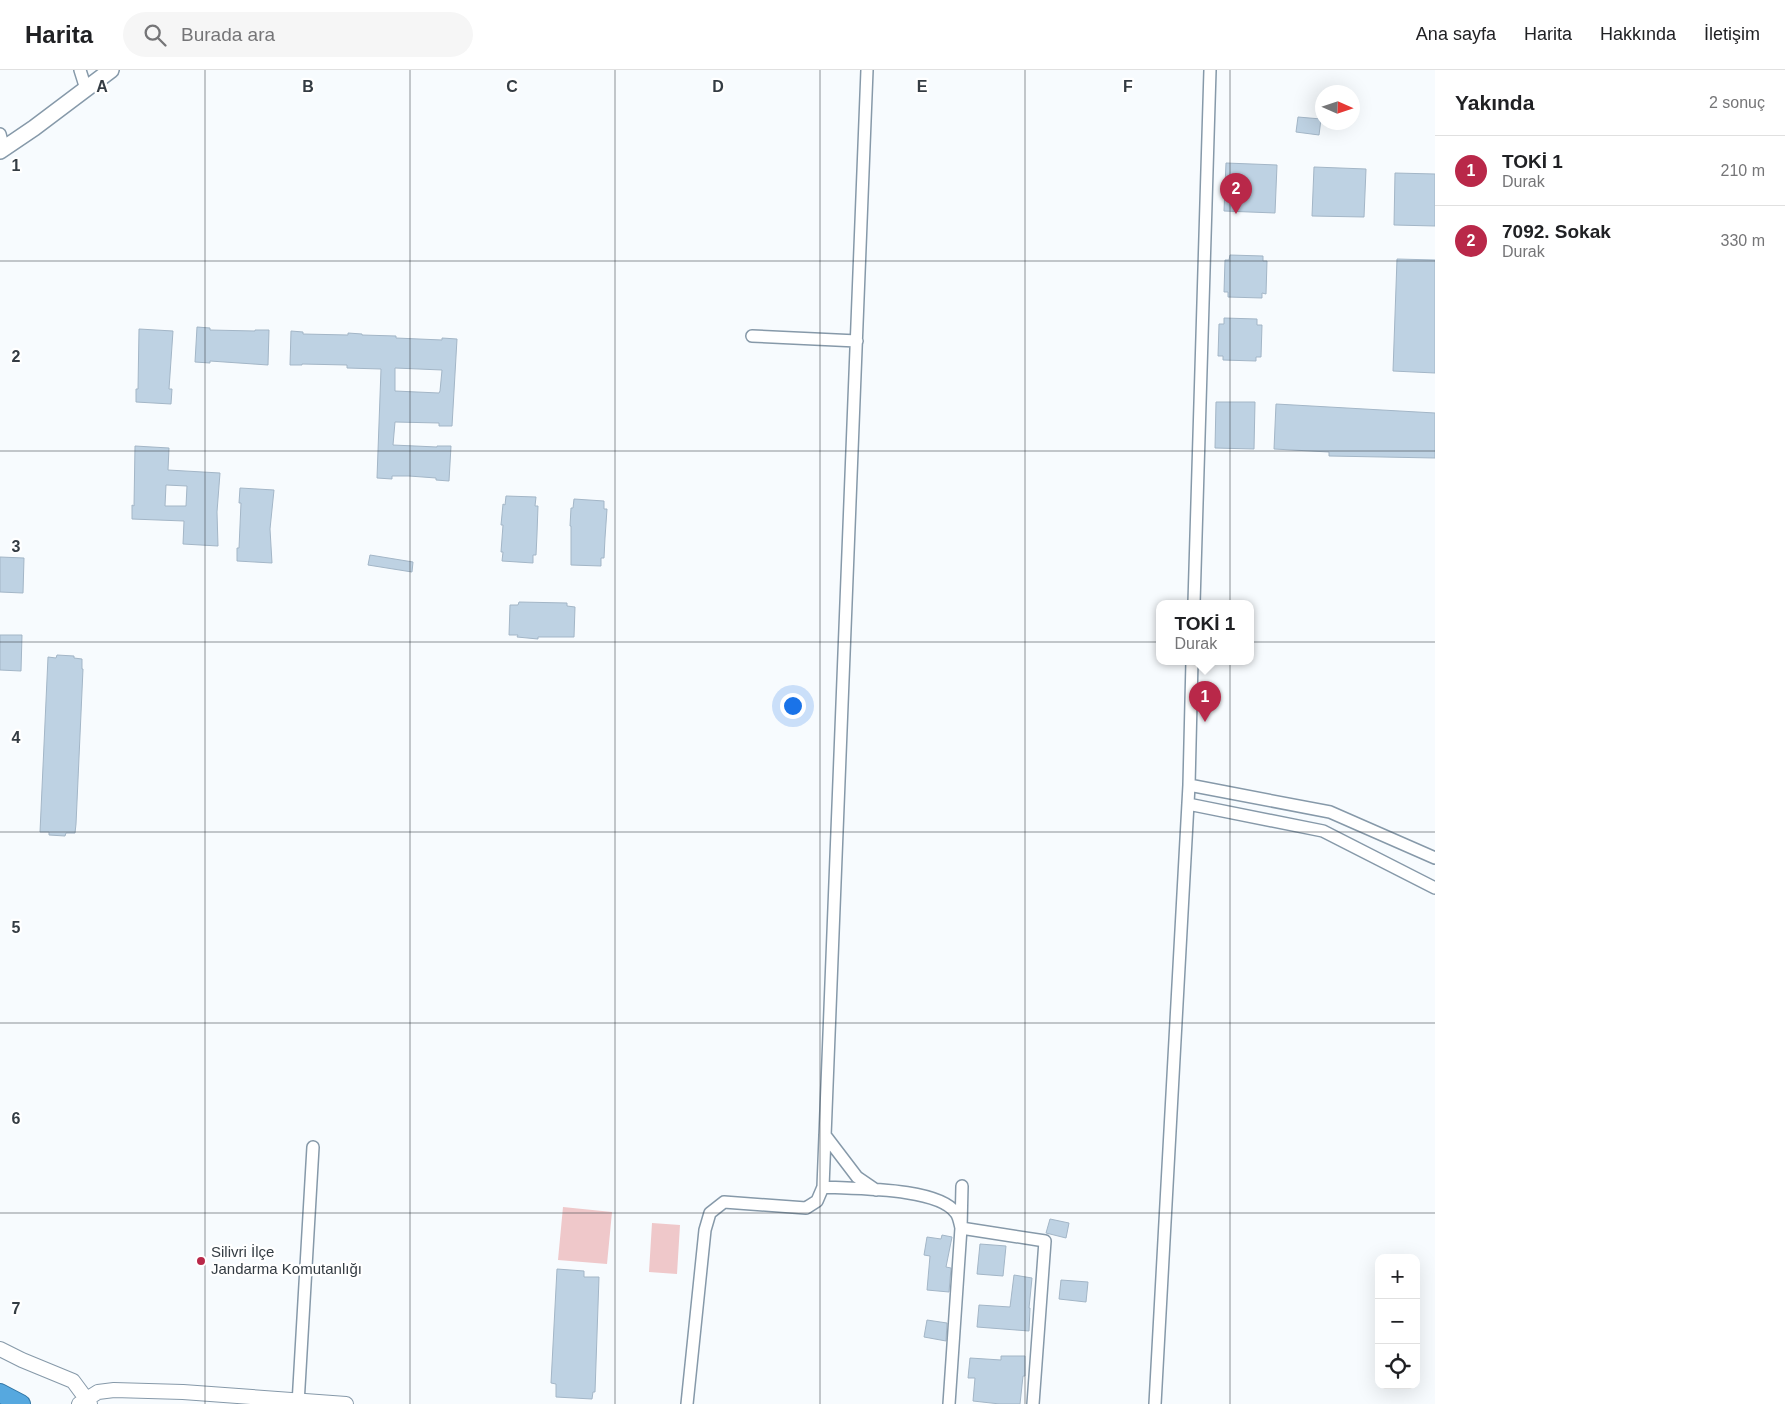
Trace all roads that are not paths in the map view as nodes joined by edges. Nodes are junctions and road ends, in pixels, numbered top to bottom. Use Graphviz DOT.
graph roads {
  1 [pos="80,70"];
  2 [pos="111,70"];
  3 [pos="867,70"];
  4 [pos="1210,70"];
  5 [pos="86,89"];
  6 [pos="1,145"];
  7 [pos="752,336"];
  8 [pos="857,341"];
  9 [pos="1194,600"];
  10 [pos="1192,665"];
  11 [pos="1189,785"];
  12 [pos="1188,804"];
  13 [pos="1435,858"];
  14 [pos="1435,888"];
  15 [pos="825,1135"];
  16 [pos="314,1147"];
  17 [pos="962,1186"];
  18 [pos="823,1187"];
  19 [pos="876,1190"];
  20 [pos="961,1228"];
  21 [pos="0,1348"];
  22 [pos="0,1394"];
  23 [pos="85,1402"];
  24 [pos="298,1402"];
  25 [pos="21,1404"];
  26 [pos="346,1404"];
  27 [pos="687,1404"];
  28 [pos="949,1404"];
  29 [pos="1033,1404"];
  30 [pos="1155,1404"];
  1 -- 5 [label="street"];
  2 -- 5 [label="main road"];
  3 -- 8 [label="street"];
  4 -- 9 [label="street"];
  5 -- 6 [label="main road"];
  7 -- 8 [label="street"];
  8 -- 15 [label="street"];
  10 -- 11 [label="street"];
  11 -- 12 [label="street"];
  11 -- 13 [label="street"];
  12 -- 14 [label="street"];
  12 -- 30 [label="street"];
  15 -- 18 [label="street"];
  15 -- 19 [label="street"];
  16 -- 24 [label="street"];
  17 -- 20 [label="street"];
  18 -- 19 [label="street"];
  18 -- 27 [label="street"];
  19 -- 20 [label="street"];
  20 -- 28 [label="street"];
  20 -- 29 [label="street"];
  21 -- 23 [label="street"];
  22 -- 25 [label="highway"];
  23 -- 24 [label="street"];
  24 -- 26 [label="street"];
}
